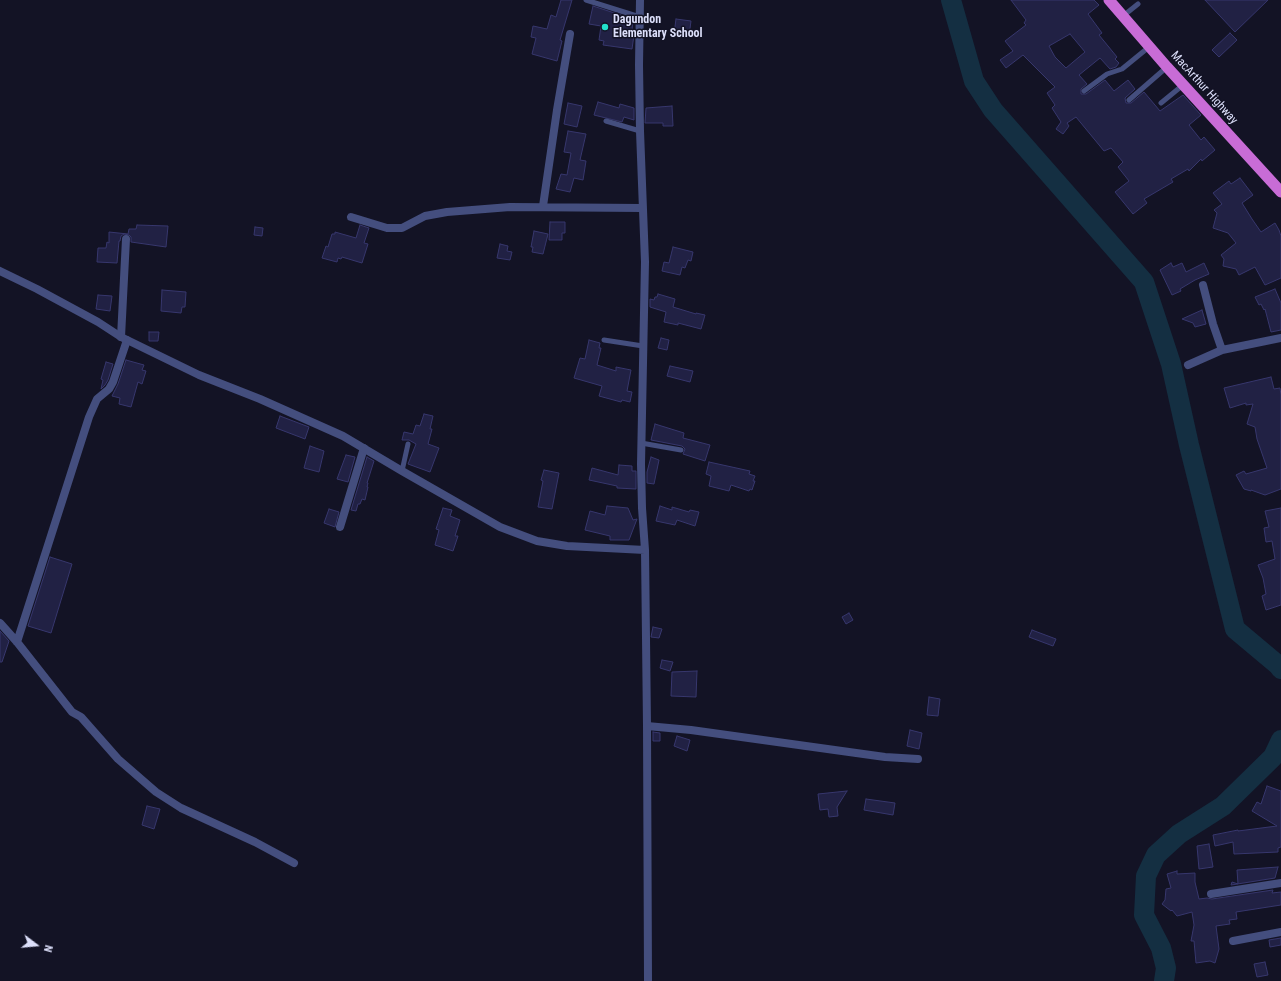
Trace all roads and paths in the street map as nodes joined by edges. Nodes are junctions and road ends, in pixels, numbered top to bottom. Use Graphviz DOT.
graph roads {
  1 [pos="586,0"];
  2 [pos="640,0"];
  3 [pos="1109,0"];
  4 [pos="1141,1"];
  5 [pos="1123,16"];
  6 [pos="640,17"];
  7 [pos="570,34"];
  8 [pos="1149,46"];
  9 [pos="1167,67"];
  10 [pos="1184,84"];
  11 [pos="1084,91"];
  12 [pos="1129,100"];
  13 [pos="1160,104"];
  14 [pos="606,122"];
  15 [pos="640,131"];
  16 [pos="1281,192"];
  17 [pos="544,206"];
  18 [pos="642,208"];
  19 [pos="352,217"];
  20 [pos="126,240"];
  21 [pos="0,271"];
  22 [pos="1203,285"];
  23 [pos="1281,338"];
  24 [pos="124,339"];
  25 [pos="604,340"];
  26 [pos="643,346"];
  27 [pos="1222,350"];
  28 [pos="1188,365"];
  29 [pos="641,443"];
  30 [pos="408,444"];
  31 [pos="364,448"];
  32 [pos="681,450"];
  33 [pos="402,471"];
  34 [pos="340,527"];
  35 [pos="645,550"];
  36 [pos="0,623"];
  37 [pos="18,642"];
  38 [pos="647,726"];
  39 [pos="918,759"];
  40 [pos="294,863"];
  41 [pos="1281,883"];
  42 [pos="1211,894"];
  43 [pos="1281,932"];
  44 [pos="1233,941"];
  45 [pos="648,981"];
  1 -- 6 [label="lane"];
  2 -- 6 [label="street"];
  3 -- 5 [label="highway, MacArthur Highway"];
  4 -- 5 [label="lane"];
  5 -- 8 [label="highway, MacArthur Highway"];
  6 -- 15 [label="street"];
  7 -- 17 [label="street"];
  8 -- 9 [label="highway, MacArthur Highway"];
  8 -- 11 [label="lane"];
  9 -- 10 [label="highway, MacArthur Highway"];
  9 -- 12 [label="lane"];
  10 -- 13 [label="lane"];
  10 -- 16 [label="highway, MacArthur Highway"];
  14 -- 15 [label="lane"];
  15 -- 18 [label="street"];
  17 -- 18 [label="street"];
  17 -- 19 [label="street"];
  18 -- 26 [label="street"];
  20 -- 24 [label="street"];
  21 -- 24 [label="street"];
  22 -- 27 [label="street"];
  23 -- 27 [label="street"];
  24 -- 31 [label="street"];
  24 -- 37 [label="street"];
  25 -- 26 [label="lane"];
  26 -- 29 [label="street"];
  27 -- 28 [label="street"];
  29 -- 32 [label="lane"];
  29 -- 35 [label="street"];
  30 -- 33 [label="lane"];
  31 -- 33 [label="street"];
  31 -- 34 [label="street"];
  33 -- 35 [label="street"];
  35 -- 38 [label="street"];
  36 -- 37 [label="street"];
  37 -- 40 [label="street"];
  38 -- 39 [label="street"];
  38 -- 45 [label="street"];
  41 -- 42 [label="street"];
  43 -- 44 [label="street"];
}
